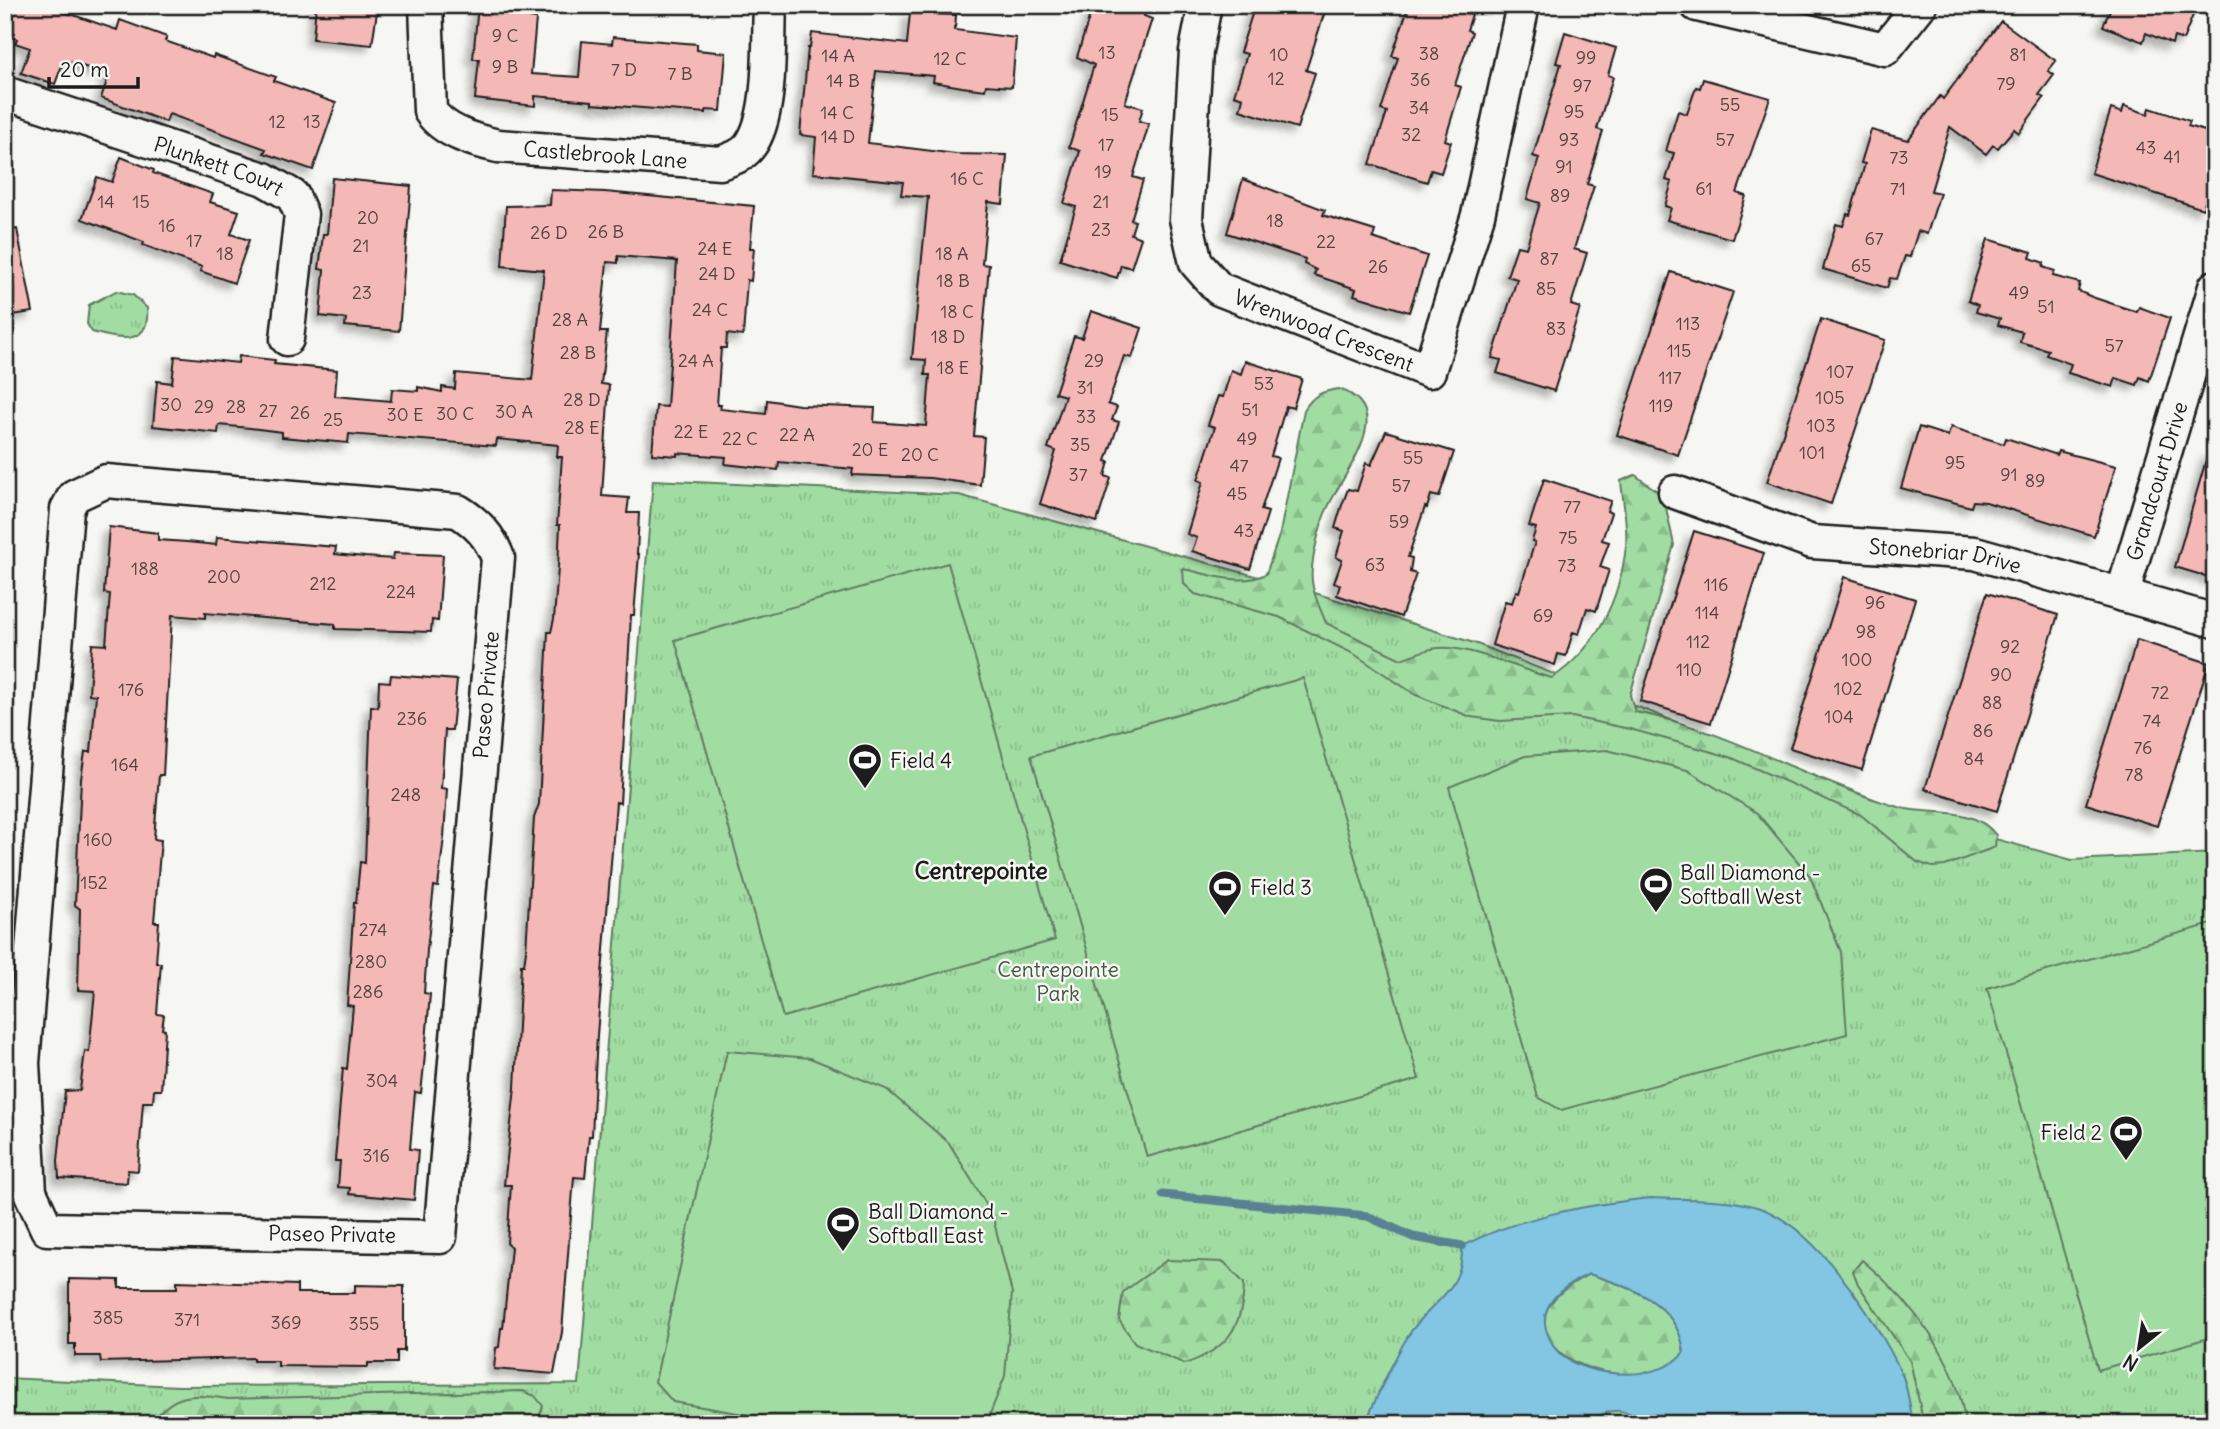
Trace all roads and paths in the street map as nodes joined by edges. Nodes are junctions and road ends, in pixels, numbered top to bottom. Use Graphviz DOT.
graph roads {
  1 [pos="426,5"];
  2 [pos="770,5"];
  3 [pos="1205,5"];
  4 [pos="1523,5"];
  5 [pos="1697,5"];
  6 [pos="1920,5"];
  7 [pos="5,93"];
  8 [pos="2215,287"];
  9 [pos="286,339"];
  10 [pos="1675,492"];
  11 [pos="2122,595"];
  12 [pos="2215,621"];
  13 [pos="16,1008"];
  14 [pos="14,1063"];
  1 -- 2 [label="street, Castlebrook Lane"];
  3 -- 4 [label="street, Wrenwood Crescent"];
  5 -- 6 [label="street"];
  7 -- 9 [label="street, Plunkett Court"];
  8 -- 11 [label="street, Grandcourt Drive"];
  10 -- 11 [label="street, Stonebriar Drive"];
  11 -- 12 [label="street, Stonebriar Drive"];
  13 -- 14 [label="street, Paseo Private"];
  13 -- 14 [label="street, Paseo Private"];
}
